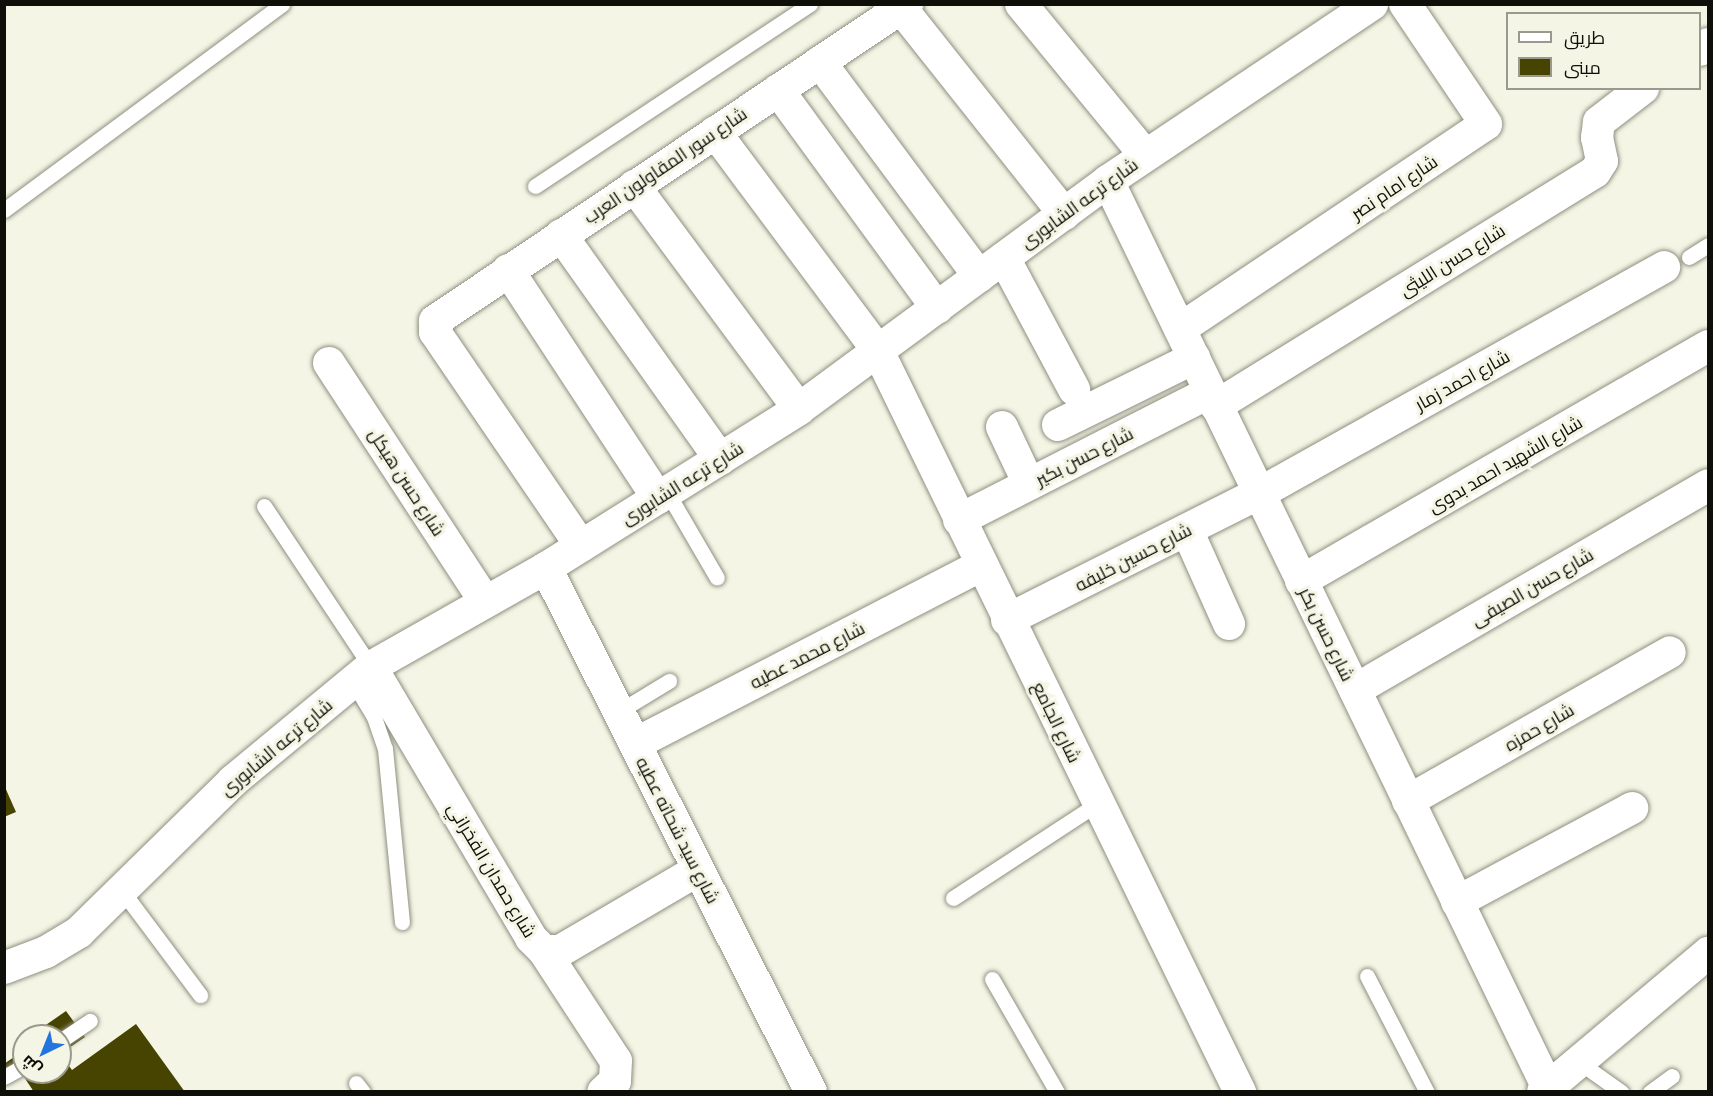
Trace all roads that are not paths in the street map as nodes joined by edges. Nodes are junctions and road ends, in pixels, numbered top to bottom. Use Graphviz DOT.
graph roads {
  1 [pos="282,4"];
  2 [pos="810,4"];
  3 [pos="1021,4"];
  4 [pos="1372,4"];
  5 [pos="1405,4"];
  6 [pos="904,6"];
  7 [pos="820,62"];
  8 [pos="778,90"];
  9 [pos="1639,90"];
  10 [pos="715,132"];
  11 [pos="1145,155"];
  12 [pos="1108,181"];
  13 [pos="535,186"];
  14 [pos="634,186"];
  15 [pos="4,210"];
  16 [pos="1064,214"];
  17 [pos="561,235"];
  18 [pos="1708,245"];
  19 [pos="1677,262"];
  20 [pos="992,267"];
  21 [pos="508,270"];
  22 [pos="937,308"];
  23 [pos="1180,329"];
  24 [pos="1708,346"];
  25 [pos="878,351"];
  26 [pos="1194,358"];
  27 [pos="328,363"];
  28 [pos="1074,389"];
  29 [pos="1213,399"];
  30 [pos="799,409"];
  31 [pos="1058,425"];
  32 [pos="1002,426"];
  33 [pos="720,459"];
  34 [pos="1029,484"];
  35 [pos="1708,485"];
  36 [pos="1260,493"];
  37 [pos="662,495"];
  38 [pos="264,506"];
  39 [pos="959,520"];
  40 [pos="1187,530"];
  41 [pos="581,546"];
  42 [pos="980,566"];
  43 [pos="546,568"];
  44 [pos="717,578"];
  45 [pos="1302,581"];
  46 [pos="485,601"];
  47 [pos="1007,620"];
  48 [pos="1229,624"];
  49 [pos="1670,652"];
  50 [pos="362,674"];
  51 [pos="669,681"];
  52 [pos="1355,690"];
  53 [pos="618,712"];
  54 [pos="635,744"];
  55 [pos="1408,801"];
  56 [pos="1098,803"];
  57 [pos="1632,808"];
  58 [pos="698,870"];
  59 [pos="123,892"];
  60 [pos="952,898"];
  61 [pos="1457,902"];
  62 [pos="402,922"];
  63 [pos="544,951"];
  64 [pos="1708,953"];
  65 [pos="4,968"];
  66 [pos="1367,976"];
  67 [pos="992,979"];
  68 [pos="200,995"];
  69 [pos="90,1021"];
  70 [pos="72,1033"];
  71 [pos="1579,1062"];
  72 [pos="1672,1076"];
  73 [pos="1547,1090"];
  74 [pos="603,1092"];
  75 [pos="811,1092"];
  76 [pos="1057,1092"];
  77 [pos="1240,1092"];
  78 [pos="1427,1092"];
  79 [pos="1621,1092"];
  80 [pos="1650,1092"];
  1 -- 15 [label="lane"];
  2 -- 13 [label="lane"];
  3 -- 11 [label="street"];
  4 -- 11 [label="street, شارع ترعه الشابورى"];
  5 -- 23 [label="street, شارع امام نصر"];
  6 -- 7 [label="street, شارع سور المقاولون العرب"];
  6 -- 16 [label="street"];
  7 -- 8 [label="street, شارع سور المقاولون العرب"];
  7 -- 20 [label="street"];
  8 -- 10 [label="street, شارع سور المقاولون العرب"];
  8 -- 22 [label="street"];
  9 -- 29 [label="street, شارع حسن الليثى"];
  10 -- 14 [label="street, شارع سور المقاولون العرب"];
  10 -- 25 [label="street, شارع الجامع"];
  11 -- 12 [label="street, شارع ترعه الشابورى"];
  12 -- 16 [label="street, شارع ترعه الشابورى"];
  12 -- 23 [label="street, شارع حسن بكر"];
  14 -- 17 [label="street, شارع سور المقاولون العرب"];
  14 -- 30 [label="street"];
  16 -- 20 [label="street, شارع ترعه الشابورى"];
  17 -- 21 [label="street, شارع سور المقاولون العرب"];
  17 -- 33 [label="street"];
  18 -- 19 [label="lane"];
  19 -- 36 [label="street, شارع احمد زمار"];
  20 -- 22 [label="street, شارع ترعه الشابورى"];
  20 -- 28 [label="street"];
  21 -- 37 [label="street"];
  21 -- 41 [label="street, شارع سور المقاولون العرب"];
  22 -- 25 [label="street, شارع ترعه الشابورى"];
  23 -- 26 [label="street, شارع حسن بكر"];
  24 -- 45 [label="street, شارع الشهيد احمد بدوى"];
  25 -- 30 [label="street, شارع ترعه الشابورى"];
  25 -- 39 [label="street, شارع الجامع"];
  26 -- 29 [label="street, شارع حسن بكر"];
  26 -- 31 [label="street"];
  27 -- 46 [label="street, شارع حسن هيكل"];
  29 -- 34 [label="street, شارع حسن بكير"];
  29 -- 36 [label="street, شارع حسن بكر"];
  30 -- 33 [label="street, شارع ترعه الشابورى"];
  32 -- 34 [label="street"];
  33 -- 37 [label="street, شارع ترعه الشابورى"];
  34 -- 39 [label="street, شارع حسن بكير"];
  35 -- 52 [label="street, شارع حسن الصيفى"];
  36 -- 40 [label="street, شارع حسين خليفه"];
  36 -- 45 [label="street, شارع حسن بكر"];
  37 -- 41 [label="street, شارع ترعه الشابورى"];
  37 -- 44 [label="lane"];
  38 -- 50 [label="lane"];
  39 -- 42 [label="street, شارع الجامع"];
  40 -- 47 [label="street, شارع حسين خليفه"];
  40 -- 48 [label="street"];
  41 -- 43 [label="street, شارع ترعه الشابورى"];
  42 -- 47 [label="street, شارع الجامع"];
  42 -- 54 [label="street, شارع محمد عطيه"];
  43 -- 46 [label="street, شارع ترعه الشابورى"];
  43 -- 53 [label="street, شارع سيد شحاته عطيه"];
  45 -- 52 [label="street, شارع حسن بكر"];
  46 -- 50 [label="street, شارع ترعه الشابورى"];
  47 -- 56 [label="street, شارع الجامع"];
  49 -- 55 [label="street, شارع حمزه"];
  50 -- 59 [label="street, شارع ترعه الشابورى"];
  50 -- 62 [label="lane"];
  50 -- 63 [label="street, شارع حمدان الفخراني"];
  51 -- 53 [label="lane"];
  52 -- 55 [label="street, شارع حسن بكر"];
  53 -- 54 [label="street, شارع سيد شحاته عطيه"];
  54 -- 58 [label="street, شارع سيد شحاته عطيه"];
  55 -- 61 [label="street, شارع حسن بكر"];
  56 -- 60 [label="lane"];
  56 -- 77 [label="street, شارع الجامع"];
  57 -- 61 [label="street"];
  58 -- 63 [label="street, شارع حمدان الفخراني"];
  58 -- 75 [label="street, شارع سيد شحاته عطيه"];
  59 -- 65 [label="street, شارع ترعه الشابورى"];
  59 -- 68 [label="lane"];
  61 -- 73 [label="street, شارع حسن بكر"];
  63 -- 74 [label="street"];
  64 -- 71 [label="street"];
  66 -- 78 [label="lane"];
  67 -- 76 [label="lane"];
  69 -- 70 [label="lane"];
  71 -- 73 [label="street"];
  71 -- 79 [label="lane"];
  72 -- 80 [label="lane"];
}
